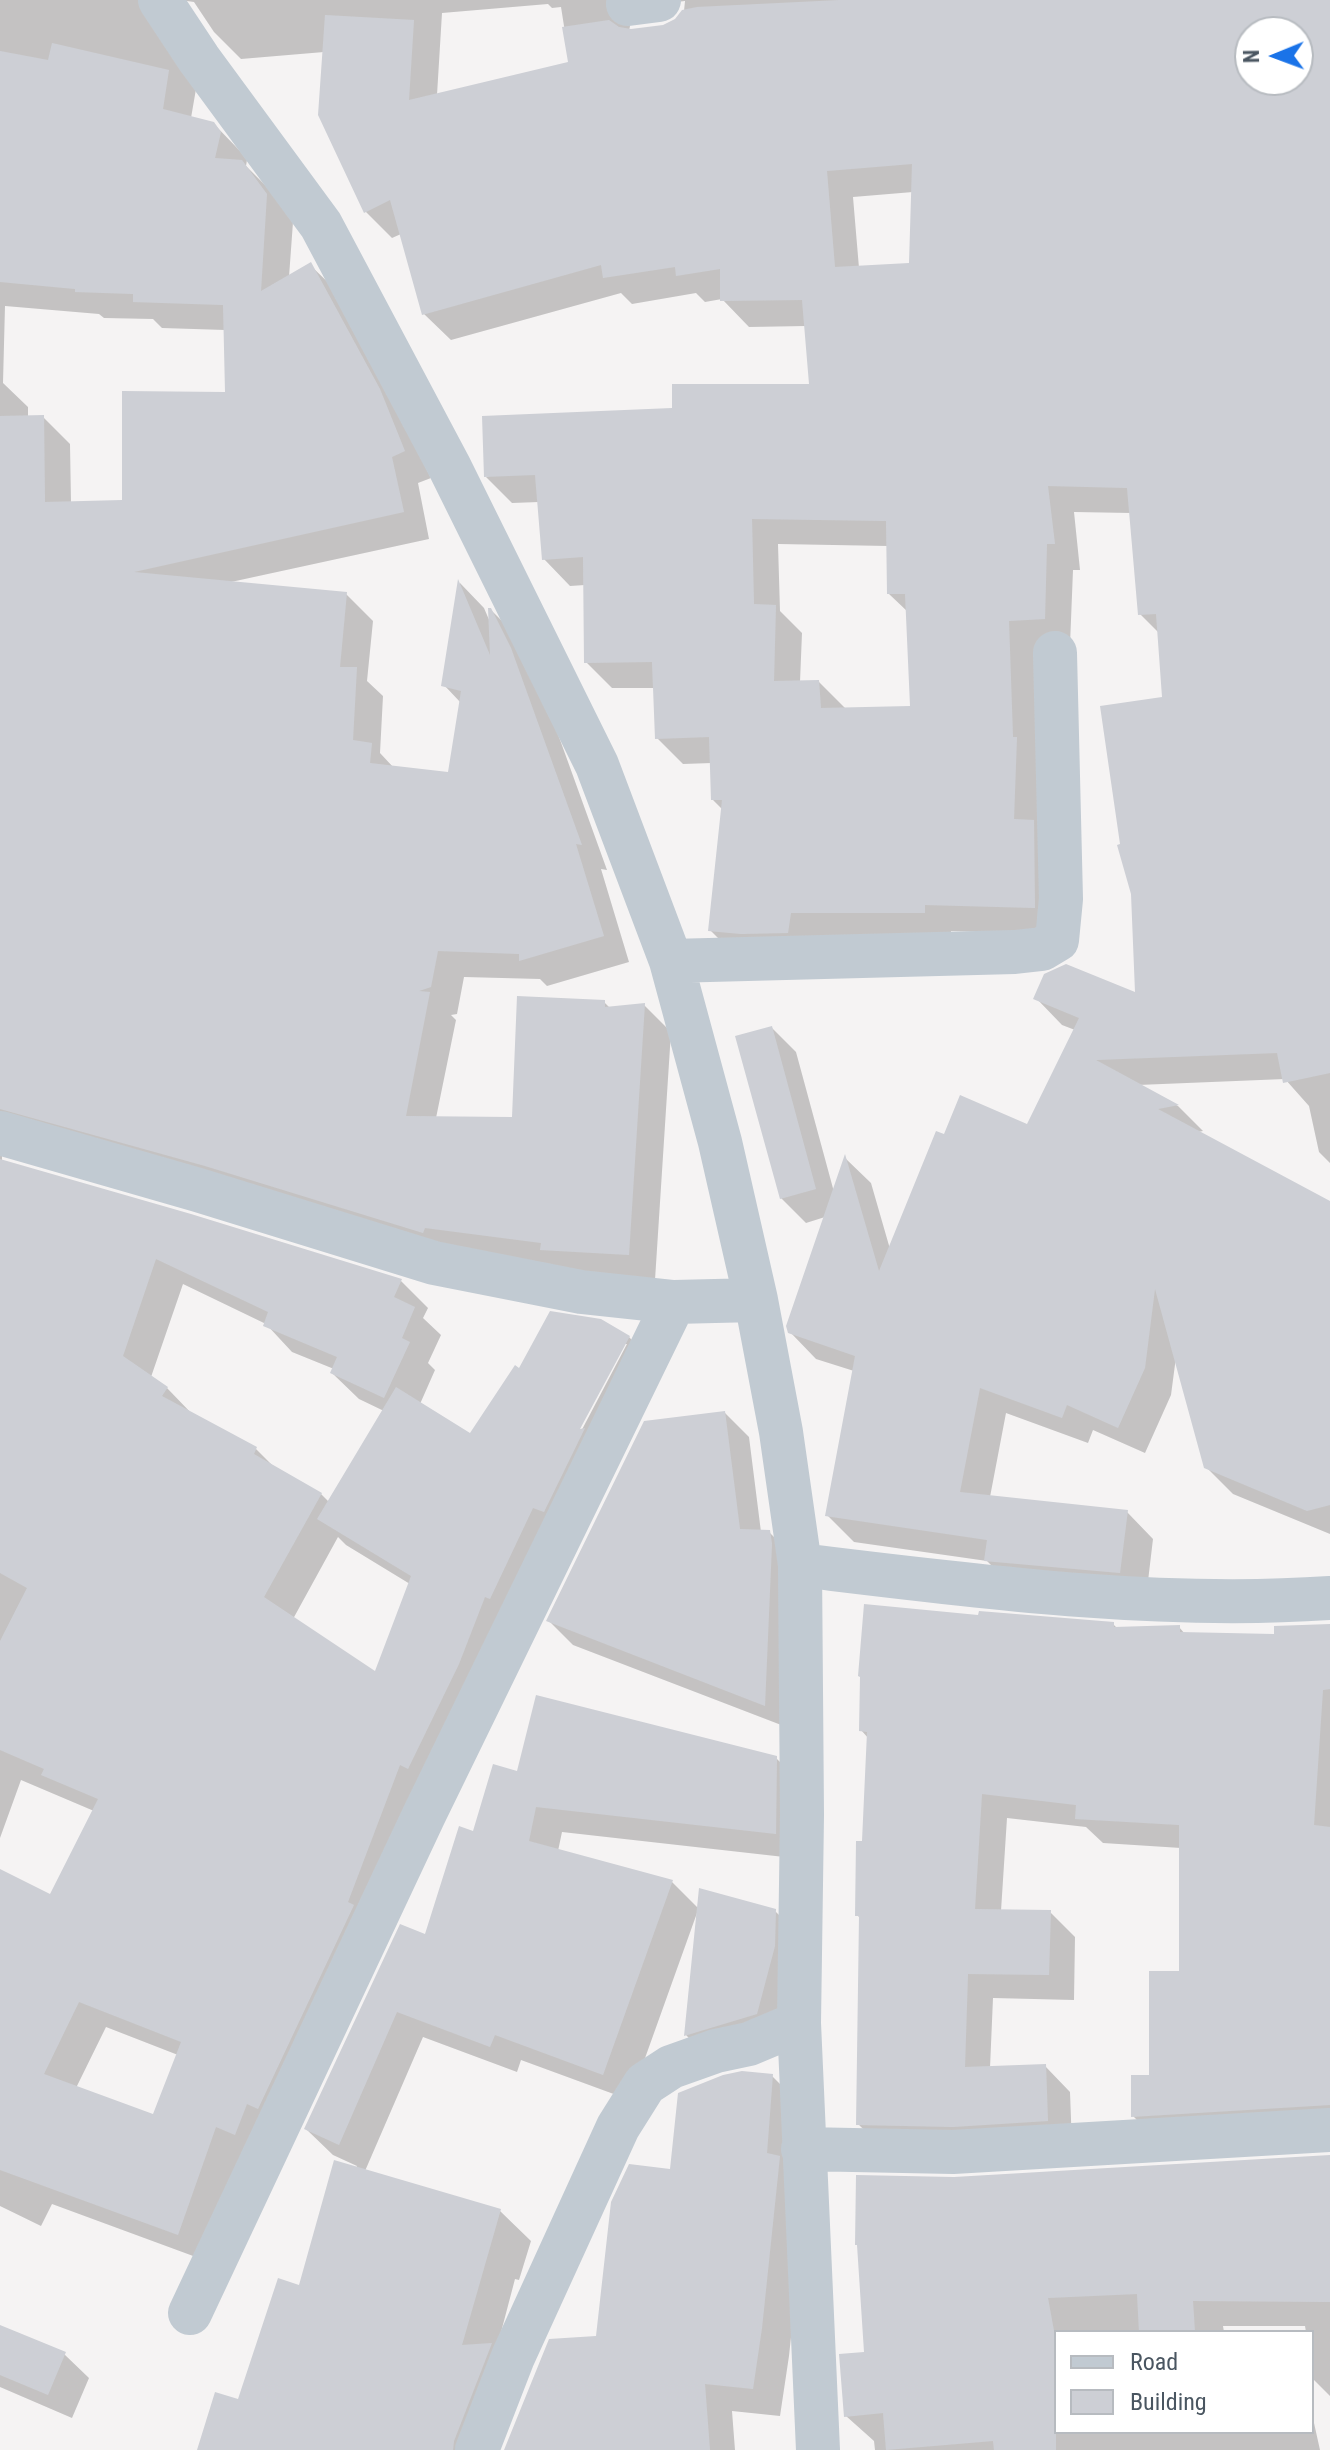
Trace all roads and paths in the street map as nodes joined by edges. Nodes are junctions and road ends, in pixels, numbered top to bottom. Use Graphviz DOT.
graph roads {
  1 [pos="160,0"];
  2 [pos="1055,653"];
  3 [pos="671,961"];
  4 [pos="0,1133"];
  5 [pos="756,1300"];
  6 [pos="674,1302"];
  7 [pos="800,1565"];
  8 [pos="1330,1598"];
  9 [pos="799,2023"];
  10 [pos="1330,2130"];
  11 [pos="803,2149"];
  12 [pos="190,2313"];
  13 [pos="477,2450"];
  14 [pos="818,2450"];
  1 -- 3 [label="street"];
  2 -- 3 [label="street"];
  3 -- 5 [label="street"];
  4 -- 6 [label="street"];
  5 -- 6 [label="street"];
  5 -- 7 [label="street"];
  6 -- 12 [label="street"];
  7 -- 8 [label="street"];
  7 -- 9 [label="street"];
  9 -- 11 [label="street"];
  9 -- 13 [label="street"];
  10 -- 11 [label="street"];
  11 -- 14 [label="street"];
}
